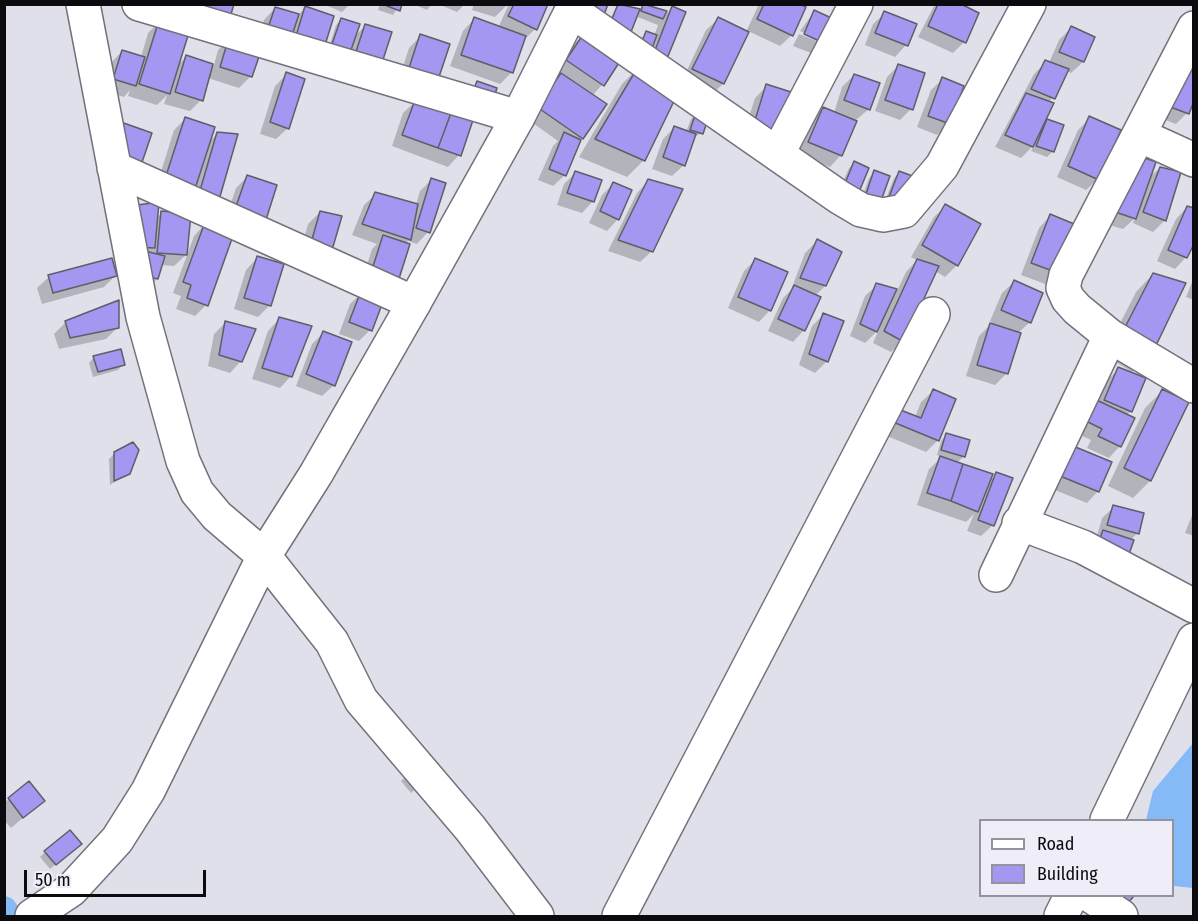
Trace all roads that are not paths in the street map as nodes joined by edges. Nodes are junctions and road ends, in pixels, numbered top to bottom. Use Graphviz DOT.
graph roads {
  1 [pos="84,4"];
  2 [pos="138,4"];
  3 [pos="1029,4"];
  4 [pos="573,8"];
  5 [pos="847,8"];
  6 [pos="1194,28"];
  7 [pos="518,117"];
  8 [pos="1139,135"];
  9 [pos="778,153"];
  10 [pos="1194,160"];
  11 [pos="114,168"];
  12 [pos="414,303"];
  13 [pos="933,314"];
  14 [pos="1110,336"];
  15 [pos="1194,386"];
  16 [pos="1019,523"];
  17 [pos="264,556"];
  18 [pos="996,575"];
  19 [pos="1194,606"];
  20 [pos="1194,640"];
  21 [pos="1107,819"];
  22 [pos="1070,897"];
  23 [pos="1092,897"];
  24 [pos="42,910"];
  25 [pos="537,916"];
  26 [pos="619,916"];
  27 [pos="1061,916"];
  28 [pos="1121,916"];
  1 -- 11 [label="street"];
  2 -- 7 [label="street"];
  3 -- 9 [label="street"];
  4 -- 7 [label="street"];
  4 -- 9 [label="street"];
  5 -- 9 [label="street"];
  6 -- 8 [label="street"];
  7 -- 12 [label="street"];
  8 -- 10 [label="street"];
  8 -- 14 [label="street"];
  11 -- 12 [label="street"];
  11 -- 17 [label="street"];
  12 -- 17 [label="street"];
  13 -- 26 [label="street"];
  14 -- 15 [label="street"];
  14 -- 16 [label="street"];
  16 -- 18 [label="street"];
  16 -- 19 [label="street"];
  17 -- 24 [label="street"];
  17 -- 25 [label="street"];
  20 -- 21 [label="street"];
  22 -- 27 [label="street"];
  23 -- 28 [label="street"];
}
